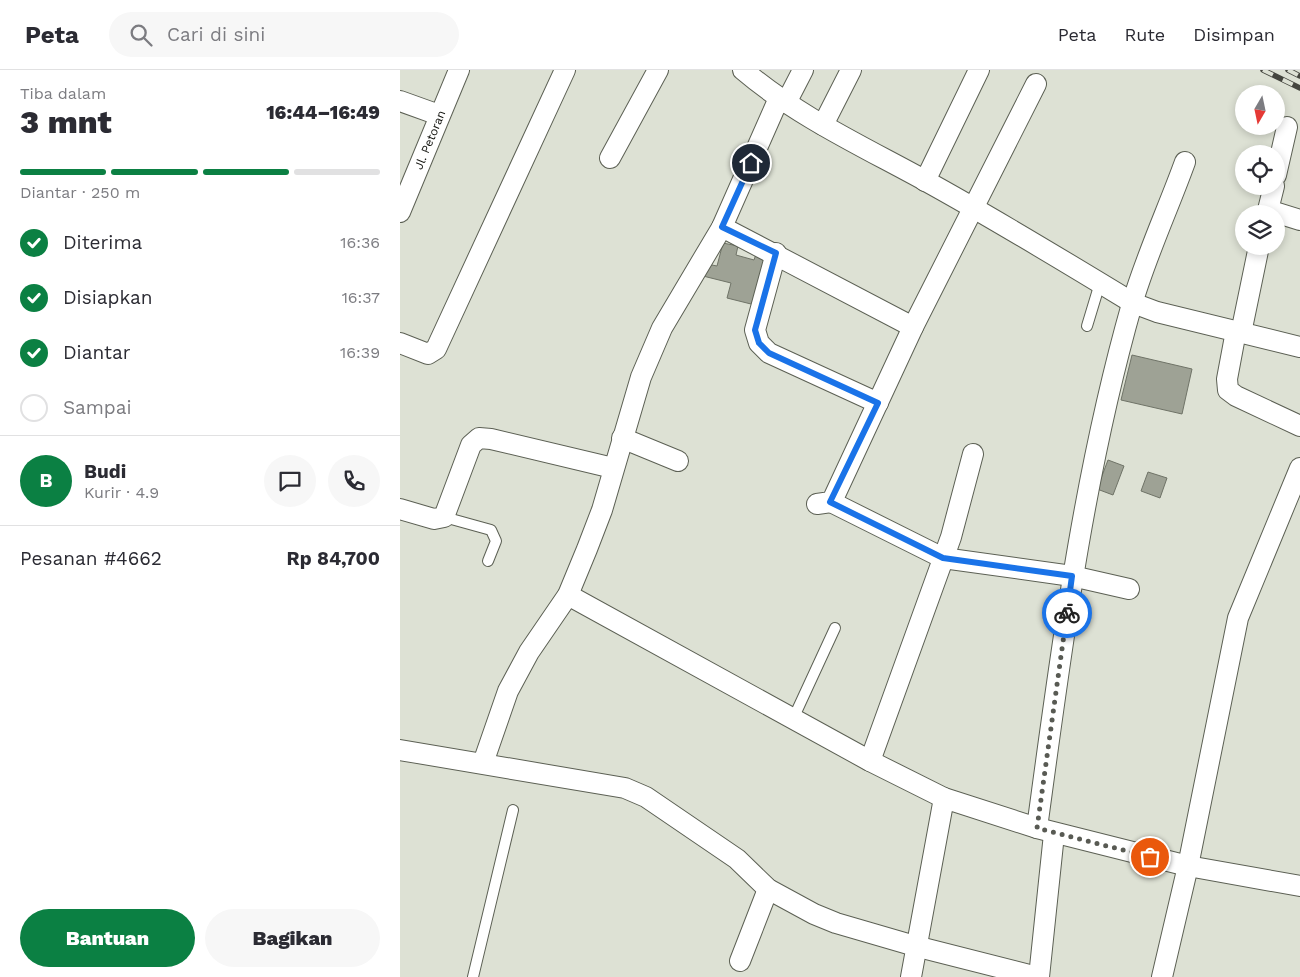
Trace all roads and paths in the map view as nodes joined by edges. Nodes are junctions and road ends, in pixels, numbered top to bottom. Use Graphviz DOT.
graph roads {
  1 [pos="459,70"];
  2 [pos="565,70"];
  3 [pos="658,70"];
  4 [pos="743,70"];
  5 [pos="803,70"];
  6 [pos="851,70"];
  7 [pos="979,70"];
  8 [pos="1036,84"];
  9 [pos="783,100"];
  10 [pos="400,101"];
  11 [pos="439,115"];
  12 [pos="823,125"];
  13 [pos="1287,128"];
  14 [pos="1283,145"];
  15 [pos="610,158"];
  16 [pos="1185,162"];
  17 [pos="925,181"];
  18 [pos="405,183"];
  19 [pos="973,207"];
  20 [pos="400,212"];
  21 [pos="1285,216"];
  22 [pos="1300,220"];
  23 [pos="722,227"];
  24 [pos="776,253"];
  25 [pos="1257,255"];
  26 [pos="1100,283"];
  27 [pos="1133,303"];
  28 [pos="1087,326"];
  29 [pos="913,327"];
  30 [pos="1239,332"];
  31 [pos="400,343"];
  32 [pos="1300,347"];
  33 [pos="878,403"];
  34 [pos="1300,426"];
  35 [pos="622,438"];
  36 [pos="973,454"];
  37 [pos="678,461"];
  38 [pos="614,468"];
  39 [pos="1300,468"];
  40 [pos="400,509"];
  41 [pos="444,517"];
  42 [pos="943,558"];
  43 [pos="488,561"];
  44 [pos="1072,576"];
  45 [pos="1129,589"];
  46 [pos="568,594"];
  47 [pos="835,628"];
  48 [pos="794,719"];
  49 [pos="400,750"];
  50 [pos="870,761"];
  51 [pos="482,763"];
  52 [pos="944,798"];
  53 [pos="513,810"];
  54 [pos="1046,831"];
  55 [pos="1188,866"];
  56 [pos="1300,886"];
  57 [pos="768,889"];
  58 [pos="915,946"];
  59 [pos="740,961"];
  60 [pos="473,977"];
  61 [pos="911,977"];
  62 [pos="1038,977"];
  63 [pos="1162,977"];
  1 -- 11 [label="street, Jl. Petoran"];
  2 -- 31 [label="street"];
  3 -- 15 [label="street"];
  4 -- 9 [label="street"];
  5 -- 9 [label="street"];
  6 -- 12 [label="street"];
  7 -- 17 [label="street"];
  8 -- 19 [label="street"];
  9 -- 12 [label="street"];
  9 -- 23 [label="street"];
  10 -- 11 [label="street"];
  11 -- 18 [label="street, Jl. Petoran"];
  12 -- 17 [label="street"];
  13 -- 14 [label="street"];
  16 -- 27 [label="street"];
  17 -- 19 [label="street"];
  18 -- 20 [label="street, Jl. Petoran"];
  19 -- 26 [label="street"];
  19 -- 29 [label="street"];
  21 -- 22 [label="street"];
  23 -- 24 [label="street"];
  23 -- 35 [label="street"];
  24 -- 29 [label="street"];
  24 -- 33 [label="street"];
  25 -- 30 [label="street"];
  26 -- 27 [label="street"];
  26 -- 28 [label="lane"];
  27 -- 30 [label="street"];
  27 -- 44 [label="street"];
  29 -- 33 [label="street"];
  30 -- 32 [label="street"];
  30 -- 34 [label="street"];
  33 -- 42 [label="street"];
  35 -- 37 [label="street"];
  35 -- 38 [label="street"];
  36 -- 42 [label="street"];
  38 -- 41 [label="street"];
  38 -- 46 [label="street"];
  39 -- 55 [label="street"];
  40 -- 41 [label="street"];
  41 -- 43 [label="lane"];
  42 -- 44 [label="street"];
  42 -- 50 [label="street"];
  44 -- 45 [label="street"];
  44 -- 54 [label="street"];
  46 -- 48 [label="street"];
  46 -- 51 [label="street"];
  47 -- 48 [label="lane"];
  48 -- 50 [label="street"];
  49 -- 51 [label="street"];
  50 -- 52 [label="street"];
  51 -- 57 [label="street"];
  52 -- 54 [label="street"];
  52 -- 58 [label="street"];
  53 -- 60 [label="lane"];
  54 -- 55 [label="street"];
  54 -- 62 [label="street"];
  55 -- 56 [label="street"];
  55 -- 63 [label="street"];
  57 -- 58 [label="street"];
  57 -- 59 [label="street"];
  58 -- 61 [label="street"];
  58 -- 62 [label="street"];
}
